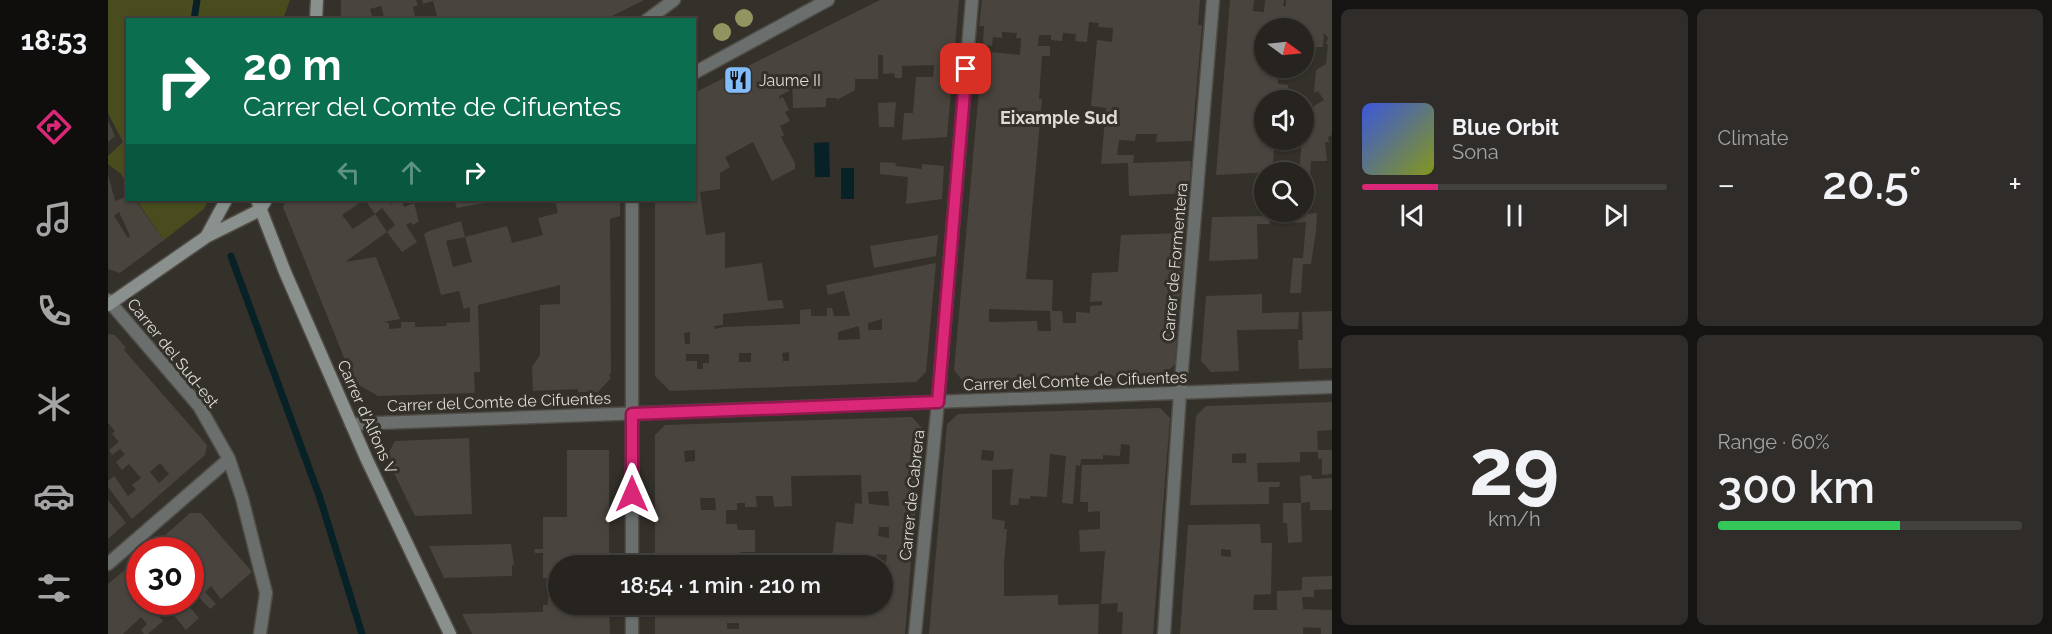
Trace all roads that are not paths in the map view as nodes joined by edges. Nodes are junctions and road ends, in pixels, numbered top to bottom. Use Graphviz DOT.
graph roads {
  1 [pos="674,0"];
  2 [pos="828,0"];
  3 [pos="972,0"];
  4 [pos="1213,0"];
  5 [pos="317,3"];
  6 [pos="314,18"];
  7 [pos="650,18"];
  8 [pos="696,72"];
  9 [pos="225,201"];
  10 [pos="632,201"];
  11 [pos="261,203"];
  12 [pos="206,237"];
  13 [pos="109,303"];
  14 [pos="1332,387"];
  15 [pos="1180,393"];
  16 [pos="938,402"];
  17 [pos="632,414"];
  18 [pos="351,424"];
  19 [pos="230,459"];
  20 [pos="632,555"];
  21 [pos="108,564"];
  22 [pos="632,615"];
  23 [pos="260,634"];
  24 [pos="450,634"];
  25 [pos="632,634"];
  26 [pos="915,634"];
  27 [pos="1164,634"];
  1 -- 7 [label="street"];
  2 -- 8 [label="street"];
  3 -- 16 [label="street, Carrer de Cabrera"];
  4 -- 15 [label="street, Carrer de Formentera"];
  5 -- 6 [label="street"];
  9 -- 12 [label="street"];
  10 -- 17 [label="street"];
  11 -- 12 [label="street"];
  11 -- 18 [label="street, Carrer d'Alfons V"];
  12 -- 13 [label="street"];
  13 -- 19 [label="street, Carrer del Sud-est"];
  14 -- 15 [label="street, Carrer del Comte de Cifuentes"];
  15 -- 16 [label="street, Carrer del Comte de Cifuentes"];
  15 -- 27 [label="street, Carrer de Formentera"];
  16 -- 17 [label="street, Carrer del Comte de Cifuentes"];
  16 -- 26 [label="street, Carrer de Cabrera"];
  17 -- 18 [label="street, Carrer del Comte de Cifuentes"];
  17 -- 20 [label="street"];
  18 -- 24 [label="street, Carrer d'Alfons V"];
  19 -- 21 [label="street"];
  19 -- 23 [label="street, Carrer del Sud-est"];
  22 -- 25 [label="street"];
}
